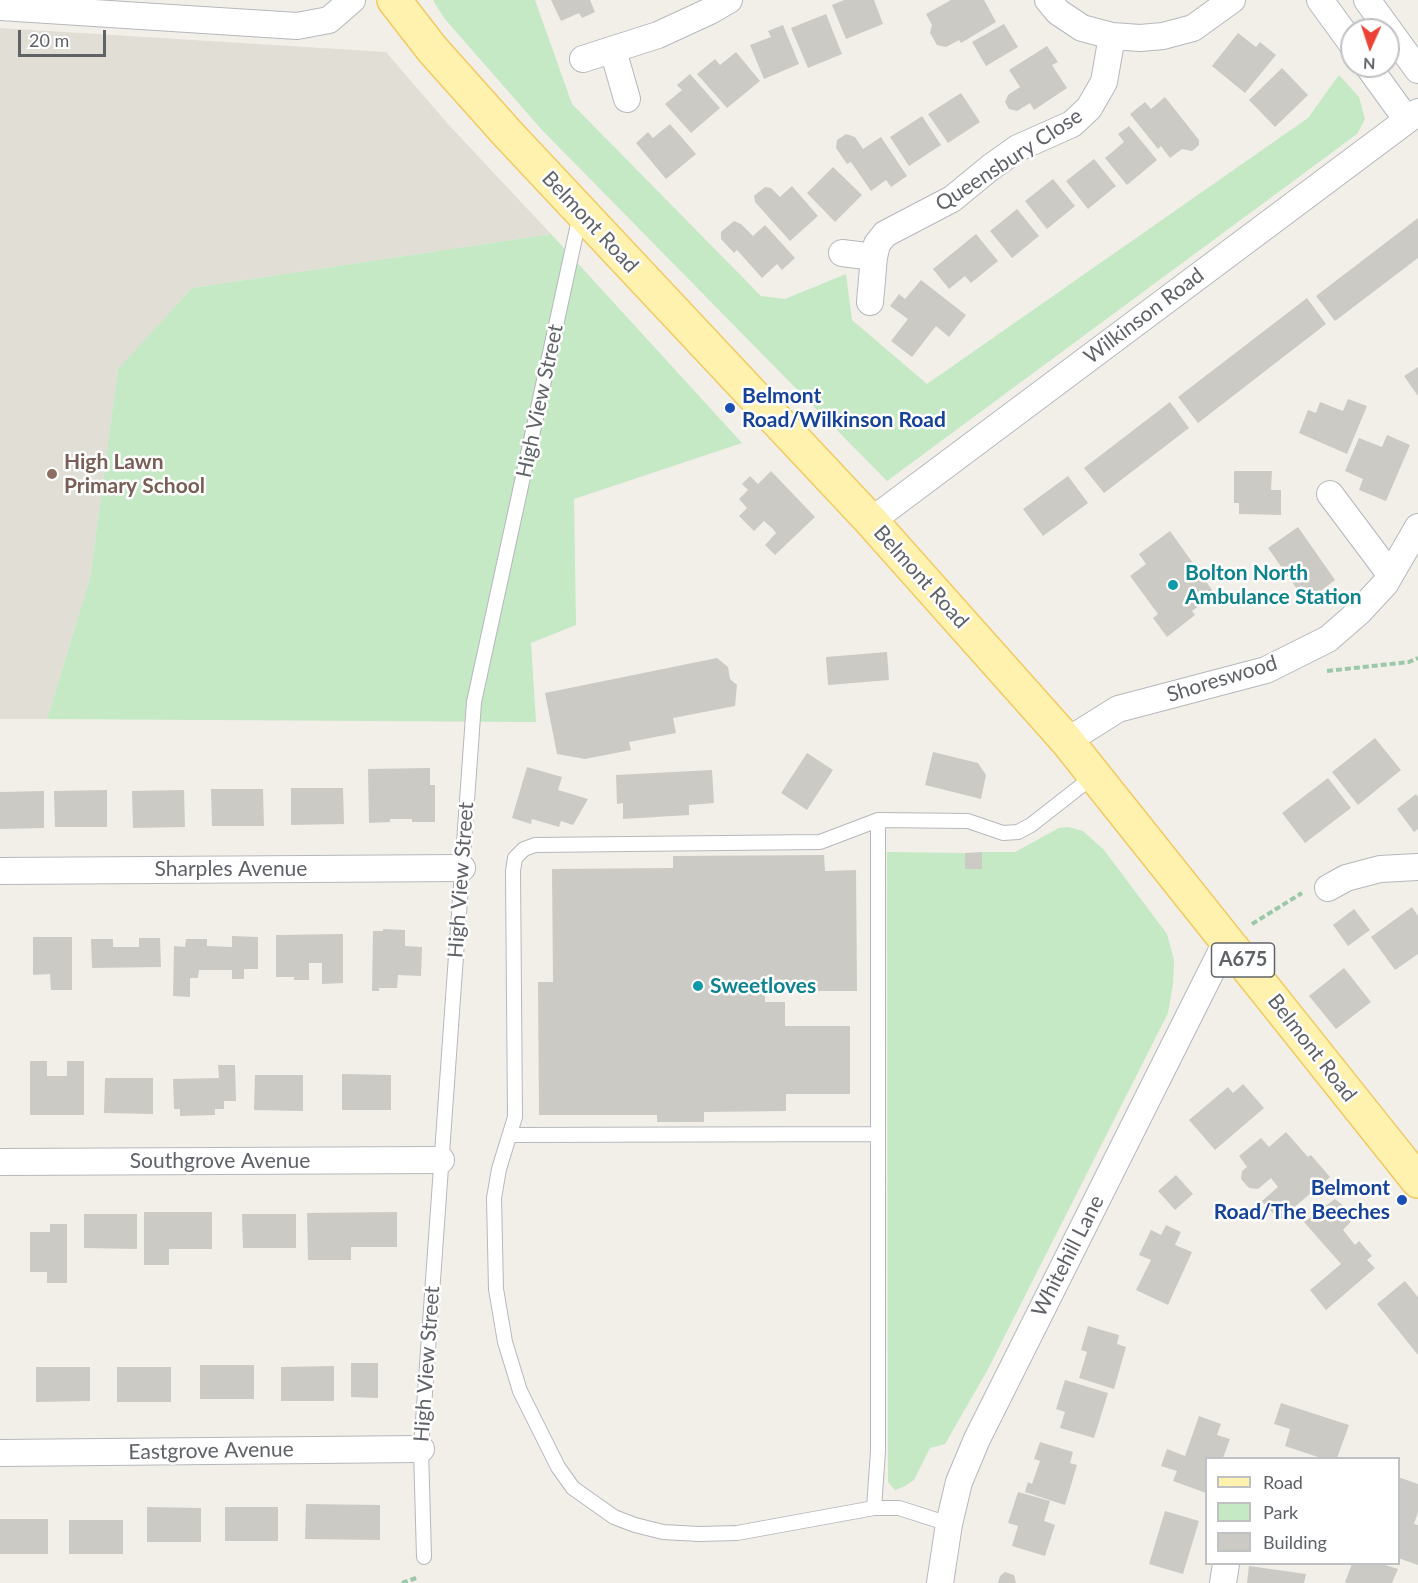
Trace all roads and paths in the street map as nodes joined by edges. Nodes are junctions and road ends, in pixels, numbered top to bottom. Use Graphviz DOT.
graph roads {
  1 [pos="352,0"];
  2 [pos="394,0"];
  3 [pos="729,0"];
  4 [pos="1048,0"];
  5 [pos="1232,0"];
  6 [pos="1320,0"];
  7 [pos="1367,0"];
  8 [pos="0,8"];
  9 [pos="1340,28"];
  10 [pos="1112,36"];
  11 [pos="613,50"];
  12 [pos="583,59"];
  13 [pos="1418,70"];
  14 [pos="1379,78"];
  15 [pos="627,99"];
  16 [pos="1413,116"];
  17 [pos="581,213"];
  18 [pos="842,253"];
  19 [pos="874,257"];
  20 [pos="870,302"];
  21 [pos="1330,495"];
  22 [pos="871,521"];
  23 [pos="1418,527"];
  24 [pos="1390,574"];
  25 [pos="1418,658"];
  26 [pos="1324,671"];
  27 [pos="1067,741"];
  28 [pos="1095,775"];
  29 [pos="878,820"];
  30 [pos="1418,867"];
  31 [pos="462,868"];
  32 [pos="0,871"];
  33 [pos="1328,888"];
  34 [pos="1227,940"];
  35 [pos="878,1134"];
  36 [pos="511,1135"];
  37 [pos="441,1160"];
  38 [pos="0,1162"];
  39 [pos="1418,1181"];
  40 [pos="422,1449"];
  41 [pos="0,1453"];
  42 [pos="874,1508"];
  43 [pos="949,1524"];
  44 [pos="424,1557"];
  45 [pos="1226,1565"];
  46 [pos="940,1583"];
  47 [pos="1223,1583"];
  1 -- 8 [label="street"];
  2 -- 17 [label="main road, Belmont Road / A675"];
  3 -- 11 [label="street"];
  4 -- 10 [label="street"];
  5 -- 10 [label="street"];
  6 -- 9 [label="street"];
  7 -- 13 [label="street"];
  10 -- 19 [label="street, Queensbury Close"];
  11 -- 12 [label="street"];
  11 -- 15 [label="street"];
  14 -- 16 [label="street"];
  16 -- 22 [label="street, Wilkinson Road"];
  17 -- 22 [label="main road, Belmont Road / A675"];
  17 -- 31 [label="lane, High View Street"];
  18 -- 19 [label="street"];
  19 -- 20 [label="street, Queensbury Close"];
  21 -- 24 [label="street"];
  22 -- 27 [label="main road, Belmont Road / A675"];
  23 -- 24 [label="street, Shoreswood"];
  24 -- 27 [label="street, Shoreswood"];
  25 -- 26 [label="path"];
  27 -- 28 [label="main road, Belmont Road / A675"];
  28 -- 29 [label="lane"];
  28 -- 34 [label="main road, Belmont Road / A675"];
  29 -- 35 [label="lane"];
  29 -- 36 [label="lane"];
  30 -- 33 [label="street"];
  31 -- 32 [label="street, Sharples Avenue"];
  31 -- 37 [label="lane, High View Street"];
  33 -- 34 [label="path"];
  34 -- 39 [label="main road, Belmont Road / A675"];
  34 -- 43 [label="street, Whitehill Lane"];
  35 -- 36 [label="lane"];
  35 -- 42 [label="lane"];
  36 -- 42 [label="lane"];
  37 -- 38 [label="street, Southgrove Avenue"];
  37 -- 40 [label="lane, High View Street"];
  40 -- 41 [label="street, Eastgrove Avenue"];
  40 -- 44 [label="lane, High View Street"];
  42 -- 43 [label="lane"];
  43 -- 46 [label="street, Whitehill Lane"];
  45 -- 47 [label="street"];
}
